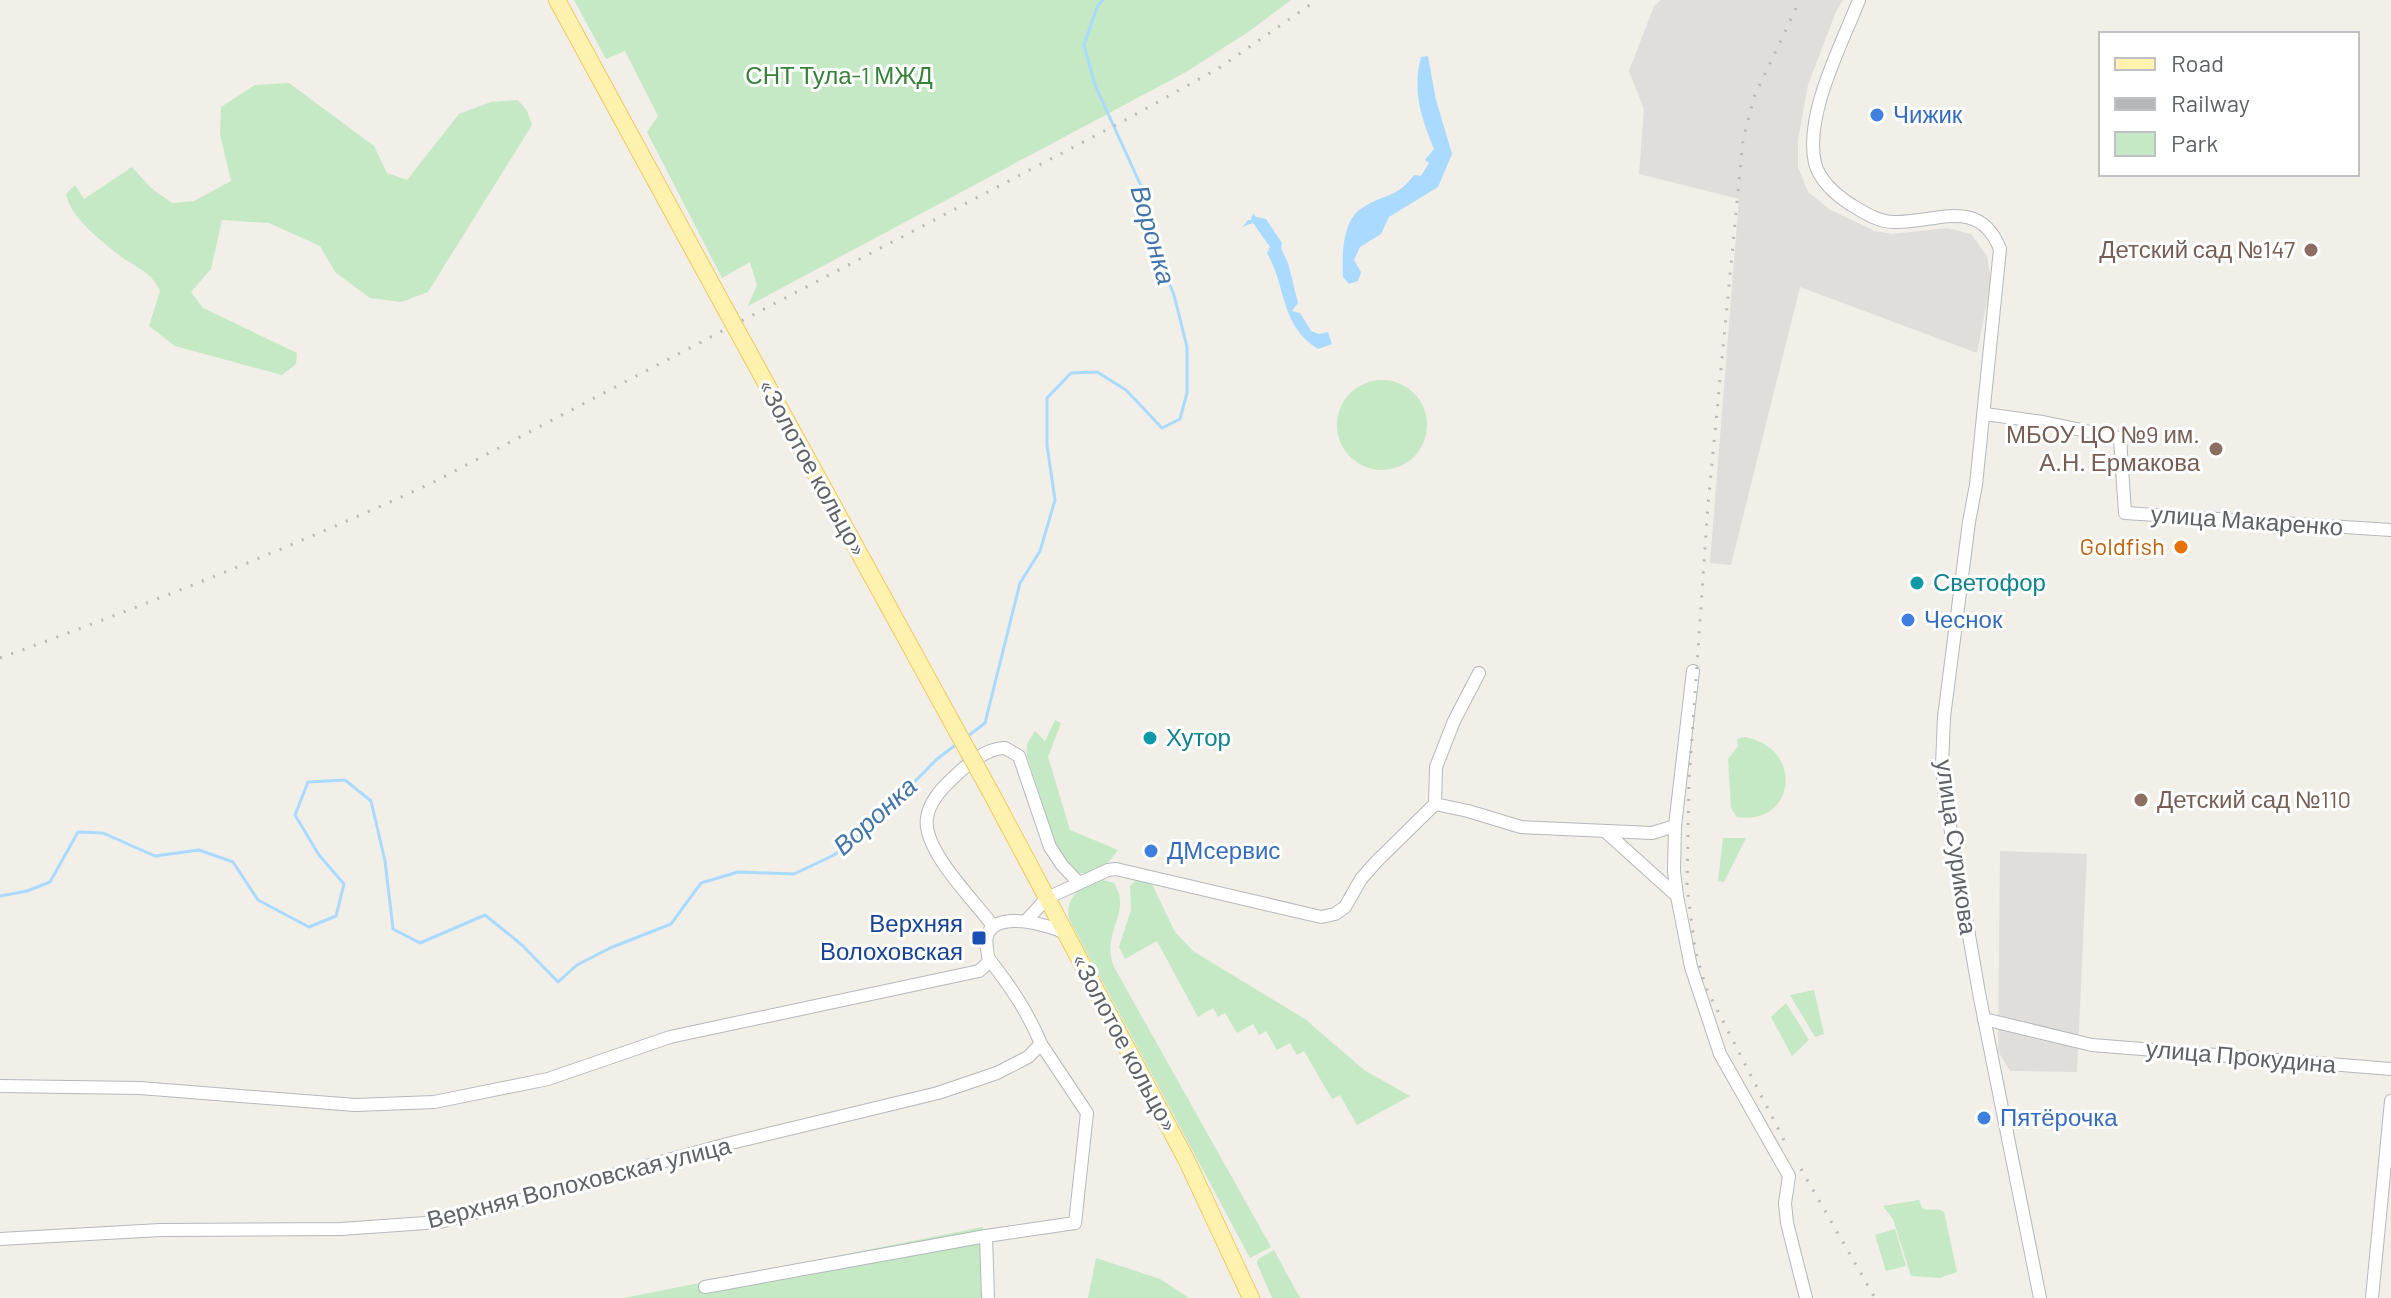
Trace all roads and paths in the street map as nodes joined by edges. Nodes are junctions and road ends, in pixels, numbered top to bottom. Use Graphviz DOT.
graph roads {
  1 [pos="557,0"];
  2 [pos="1859,0"];
  3 [pos="1985,414"];
  4 [pos="2391,530"];
  5 [pos="1693,671"];
  6 [pos="1479,673"];
  7 [pos="1435,804"];
  8 [pos="1675,826"];
  9 [pos="1606,832"];
  10 [pos="1079,883"];
  11 [pos="1677,896"];
  12 [pos="1047,898"];
  13 [pos="1026,921"];
  14 [pos="993,926"];
  15 [pos="1065,933"];
  16 [pos="989,959"];
  17 [pos="1984,1019"];
  18 [pos="1041,1044"];
  19 [pos="2391,1069"];
  20 [pos="0,1086"];
  21 [pos="2391,1101"];
  22 [pos="986,1236"];
  23 [pos="0,1239"];
  24 [pos="705,1287"];
  25 [pos="988,1298"];
  26 [pos="1251,1298"];
  27 [pos="1806,1298"];
  28 [pos="2040,1298"];
  29 [pos="2372,1298"];
  1 -- 12 [label="main road, «Золотое кольцо», bridge"];
  2 -- 3 [label="street, улица Сурикова"];
  3 -- 4 [label="street, улица Макаренко"];
  3 -- 17 [label="street, улица Сурикова"];
  5 -- 8 [label="street"];
  6 -- 7 [label="street"];
  7 -- 9 [label="street"];
  7 -- 10 [label="street"];
  8 -- 9 [label="street"];
  8 -- 11 [label="street"];
  9 -- 11 [label="street"];
  10 -- 12 [label="street"];
  10 -- 14 [label="street"];
  11 -- 27 [label="street"];
  12 -- 13 [label="street"];
  12 -- 15 [label="main road, «Золотое кольцо»"];
  13 -- 14 [label="street"];
  13 -- 15 [label="street"];
  14 -- 16 [label="street"];
  15 -- 26 [label="main road, «Золотое кольцо»"];
  16 -- 18 [label="street"];
  16 -- 20 [label="street"];
  17 -- 19 [label="street, улица Прокудина"];
  17 -- 28 [label="street, улица Сурикова"];
  18 -- 22 [label="street"];
  18 -- 23 [label="street, Верхняя Волоховская улица"];
  21 -- 29 [label="street"];
  22 -- 24 [label="street"];
  22 -- 25 [label="street"];
}
